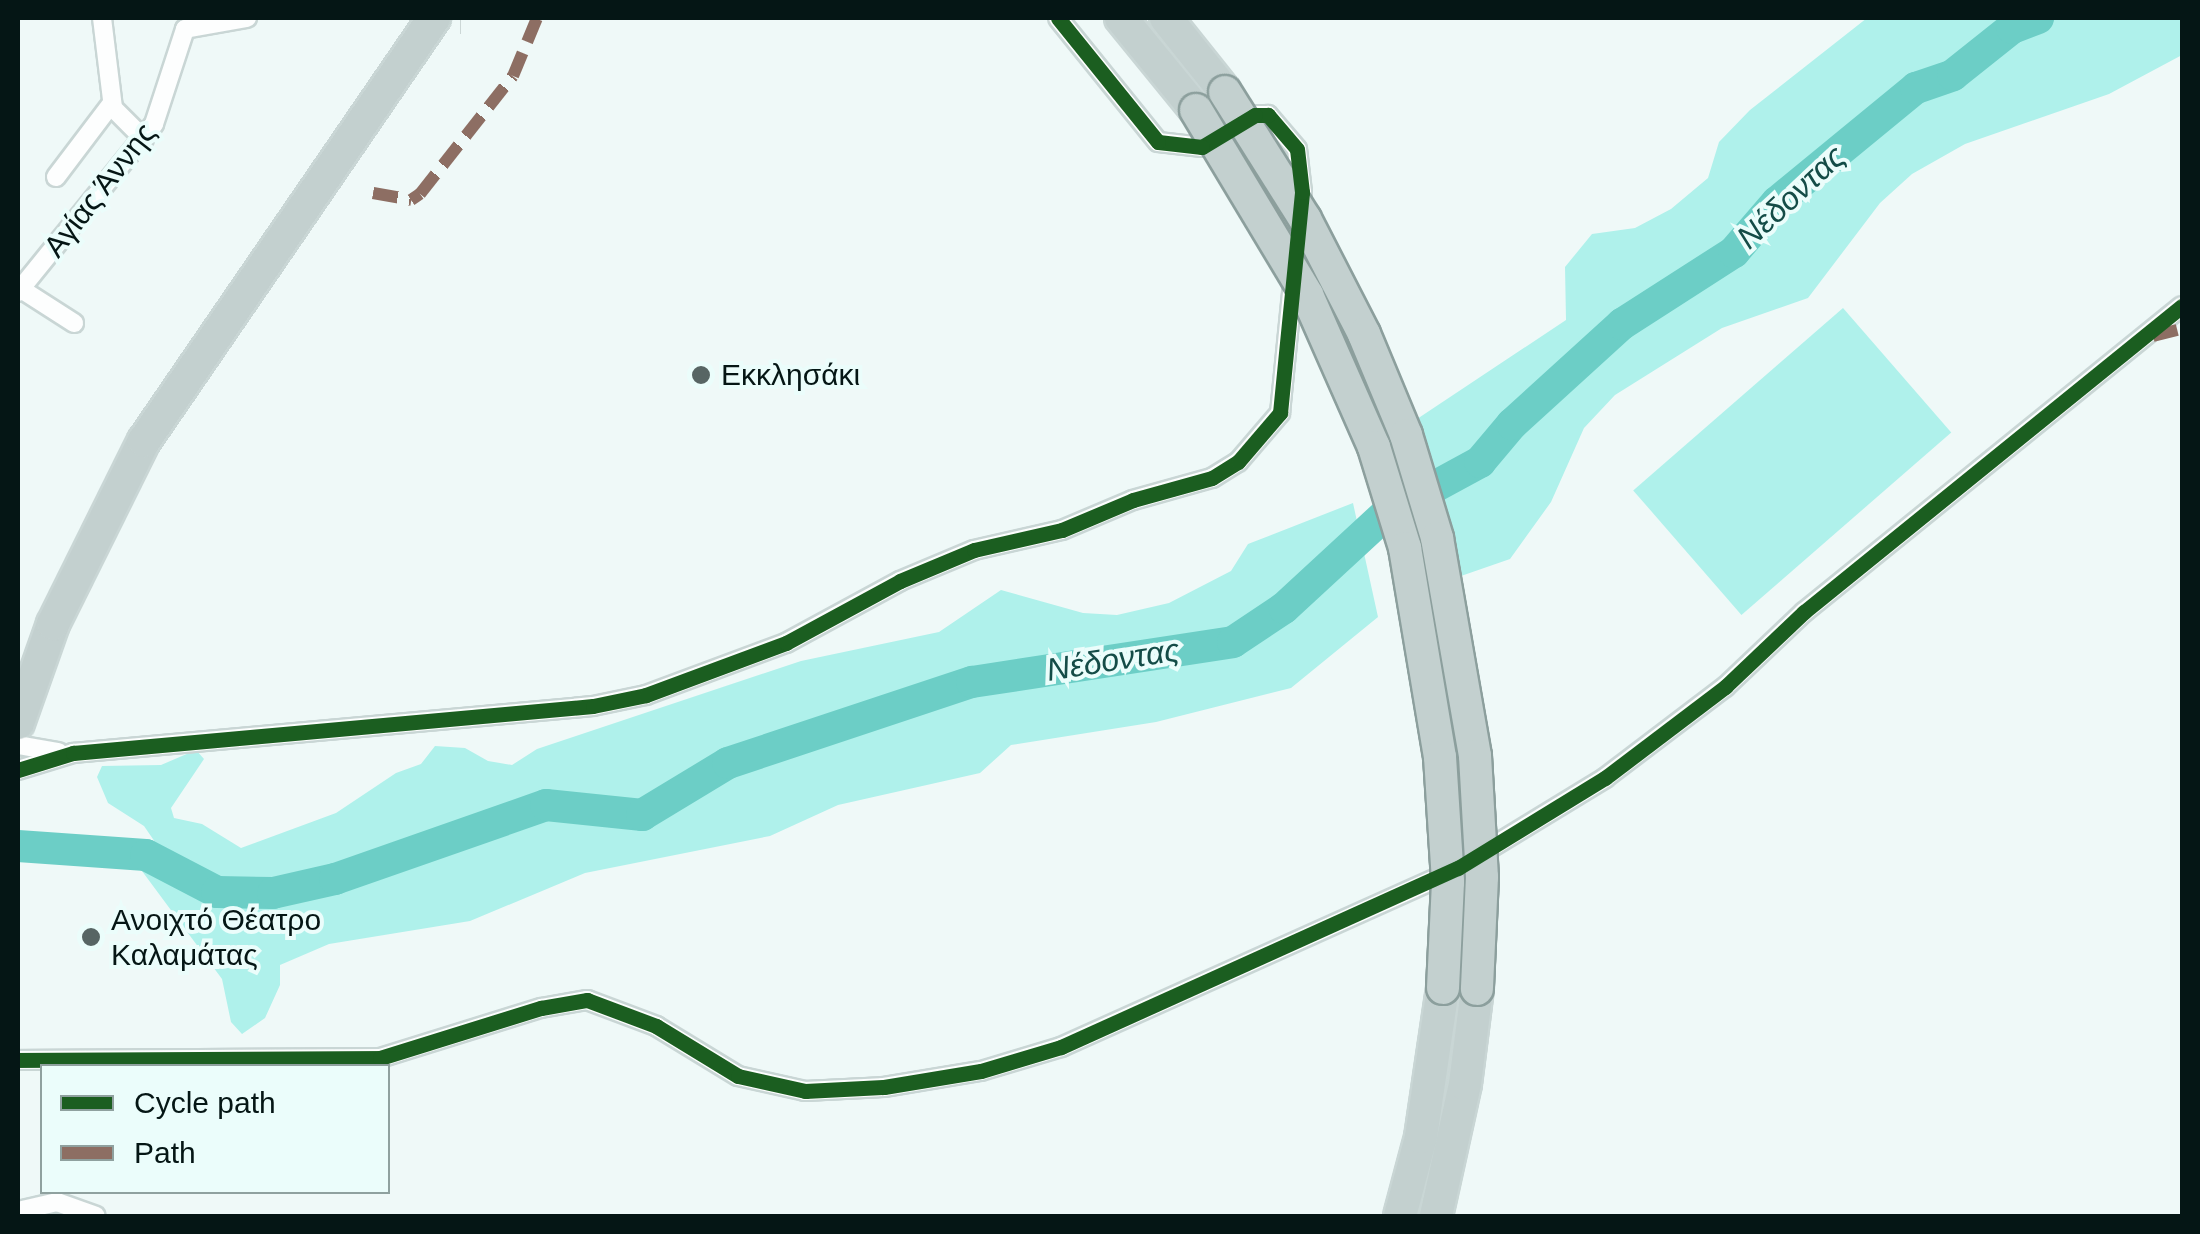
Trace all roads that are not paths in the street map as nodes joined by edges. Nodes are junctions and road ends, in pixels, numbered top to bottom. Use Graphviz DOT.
graph roads {
  1 [pos="102,18"];
  2 [pos="247,18"];
  3 [pos="434,18"];
  4 [pos="460,18"];
  5 [pos="1058,18"];
  6 [pos="1120,18"];
  7 [pos="1166,18"];
  8 [pos="112,103"];
  9 [pos="144,139"];
  10 [pos="56,177"];
  11 [pos="314,188"];
  12 [pos="19,290"];
  13 [pos="2182,306"];
  14 [pos="74,323"];
  15 [pos="54,624"];
  16 [pos="18,676"];
  17 [pos="18,723"];
  18 [pos="18,744"];
  19 [pos="73,754"];
  20 [pos="18,770"];
  21 [pos="18,1060"];
  22 [pos="18,1211"];
  23 [pos="96,1216"];
  24 [pos="1400,1216"];
  25 [pos="1436,1216"];
  1 -- 8 [label="street"];
  2 -- 9 [label="street, Αγίας Άννης"];
  3 -- 11 [label="highway"];
  4 -- 11 [label="highway"];
  5 -- 19 [label="street"];
  6 -- 24 [label="highway, bridge"];
  7 -- 25 [label="highway, bridge"];
  8 -- 9 [label="street"];
  8 -- 10 [label="street"];
  9 -- 12 [label="street, Αγίας Άννης"];
  11 -- 15 [label="highway"];
  12 -- 14 [label="street"];
  13 -- 21 [label="street"];
  15 -- 16 [label="highway"];
  15 -- 17 [label="highway"];
  18 -- 19 [label="street"];
  19 -- 20 [label="street"];
  22 -- 23 [label="street"];
}
